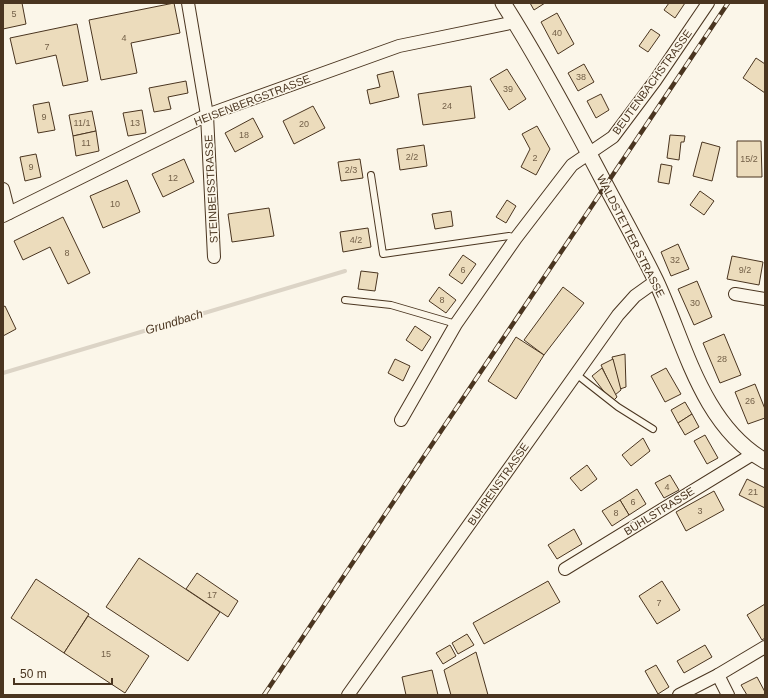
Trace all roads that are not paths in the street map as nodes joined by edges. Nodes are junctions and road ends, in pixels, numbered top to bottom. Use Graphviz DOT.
graph roads {
  1 [pos="188,3"];
  2 [pos="502,3"];
  3 [pos="708,3"];
  4 [pos="515,22"];
  5 [pos="208,115"];
  6 [pos="589,153"];
  7 [pos="371,175"];
  8 [pos="3,189"];
  9 [pos="6,215"];
  10 [pos="516,238"];
  11 [pos="214,257"];
  12 [pos="656,281"];
  13 [pos="735,294"];
  14 [pos="345,300"];
  15 [pos="765,300"];
  16 [pos="456,324"];
  17 [pos="576,374"];
  18 [pos="401,420"];
  19 [pos="653,429"];
  20 [pos="759,457"];
  21 [pos="564,569"];
  22 [pos="765,647"];
  23 [pos="718,675"];
  24 [pos="348,695"];
  25 [pos="679,695"];
  26 [pos="728,695"];
  1 -- 5 [label="street, STEINBEISSTRASSE"];
  2 -- 4 [label="street, WALDSTETTER STRASSE"];
  3 -- 6 [label="street, BEUTENBACHSTRASSE"];
  4 -- 5 [label="street, HEISENBERGSTRASSE"];
  4 -- 6 [label="street, WALDSTETTER STRASSE"];
  5 -- 9 [label="street, HEISENBERGSTRASSE"];
  5 -- 11 [label="street, STEINBEISSTRASSE"];
  6 -- 10 [label="street, BEUTENBACHSTRASSE"];
  6 -- 12 [label="street, WALDSTETTER STRASSE"];
  7 -- 10 [label="lane"];
  8 -- 9 [label="street"];
  10 -- 16 [label="street, BEUTENBACHSTRASSE"];
  12 -- 17 [label="street, BUHRENSTRASSE"];
  12 -- 20 [label="street, WALDSTETTER STRASSE"];
  13 -- 15 [label="street"];
  14 -- 16 [label="lane"];
  16 -- 18 [label="street, BEUTENBACHSTRASSE"];
  17 -- 19 [label="lane"];
  17 -- 24 [label="street, BUHRENSTRASSE"];
  20 -- 21 [label="street, BÜHLSTRASSE"];
  22 -- 23 [label="street"];
  23 -- 25 [label="street"];
  23 -- 26 [label="street"];
}
